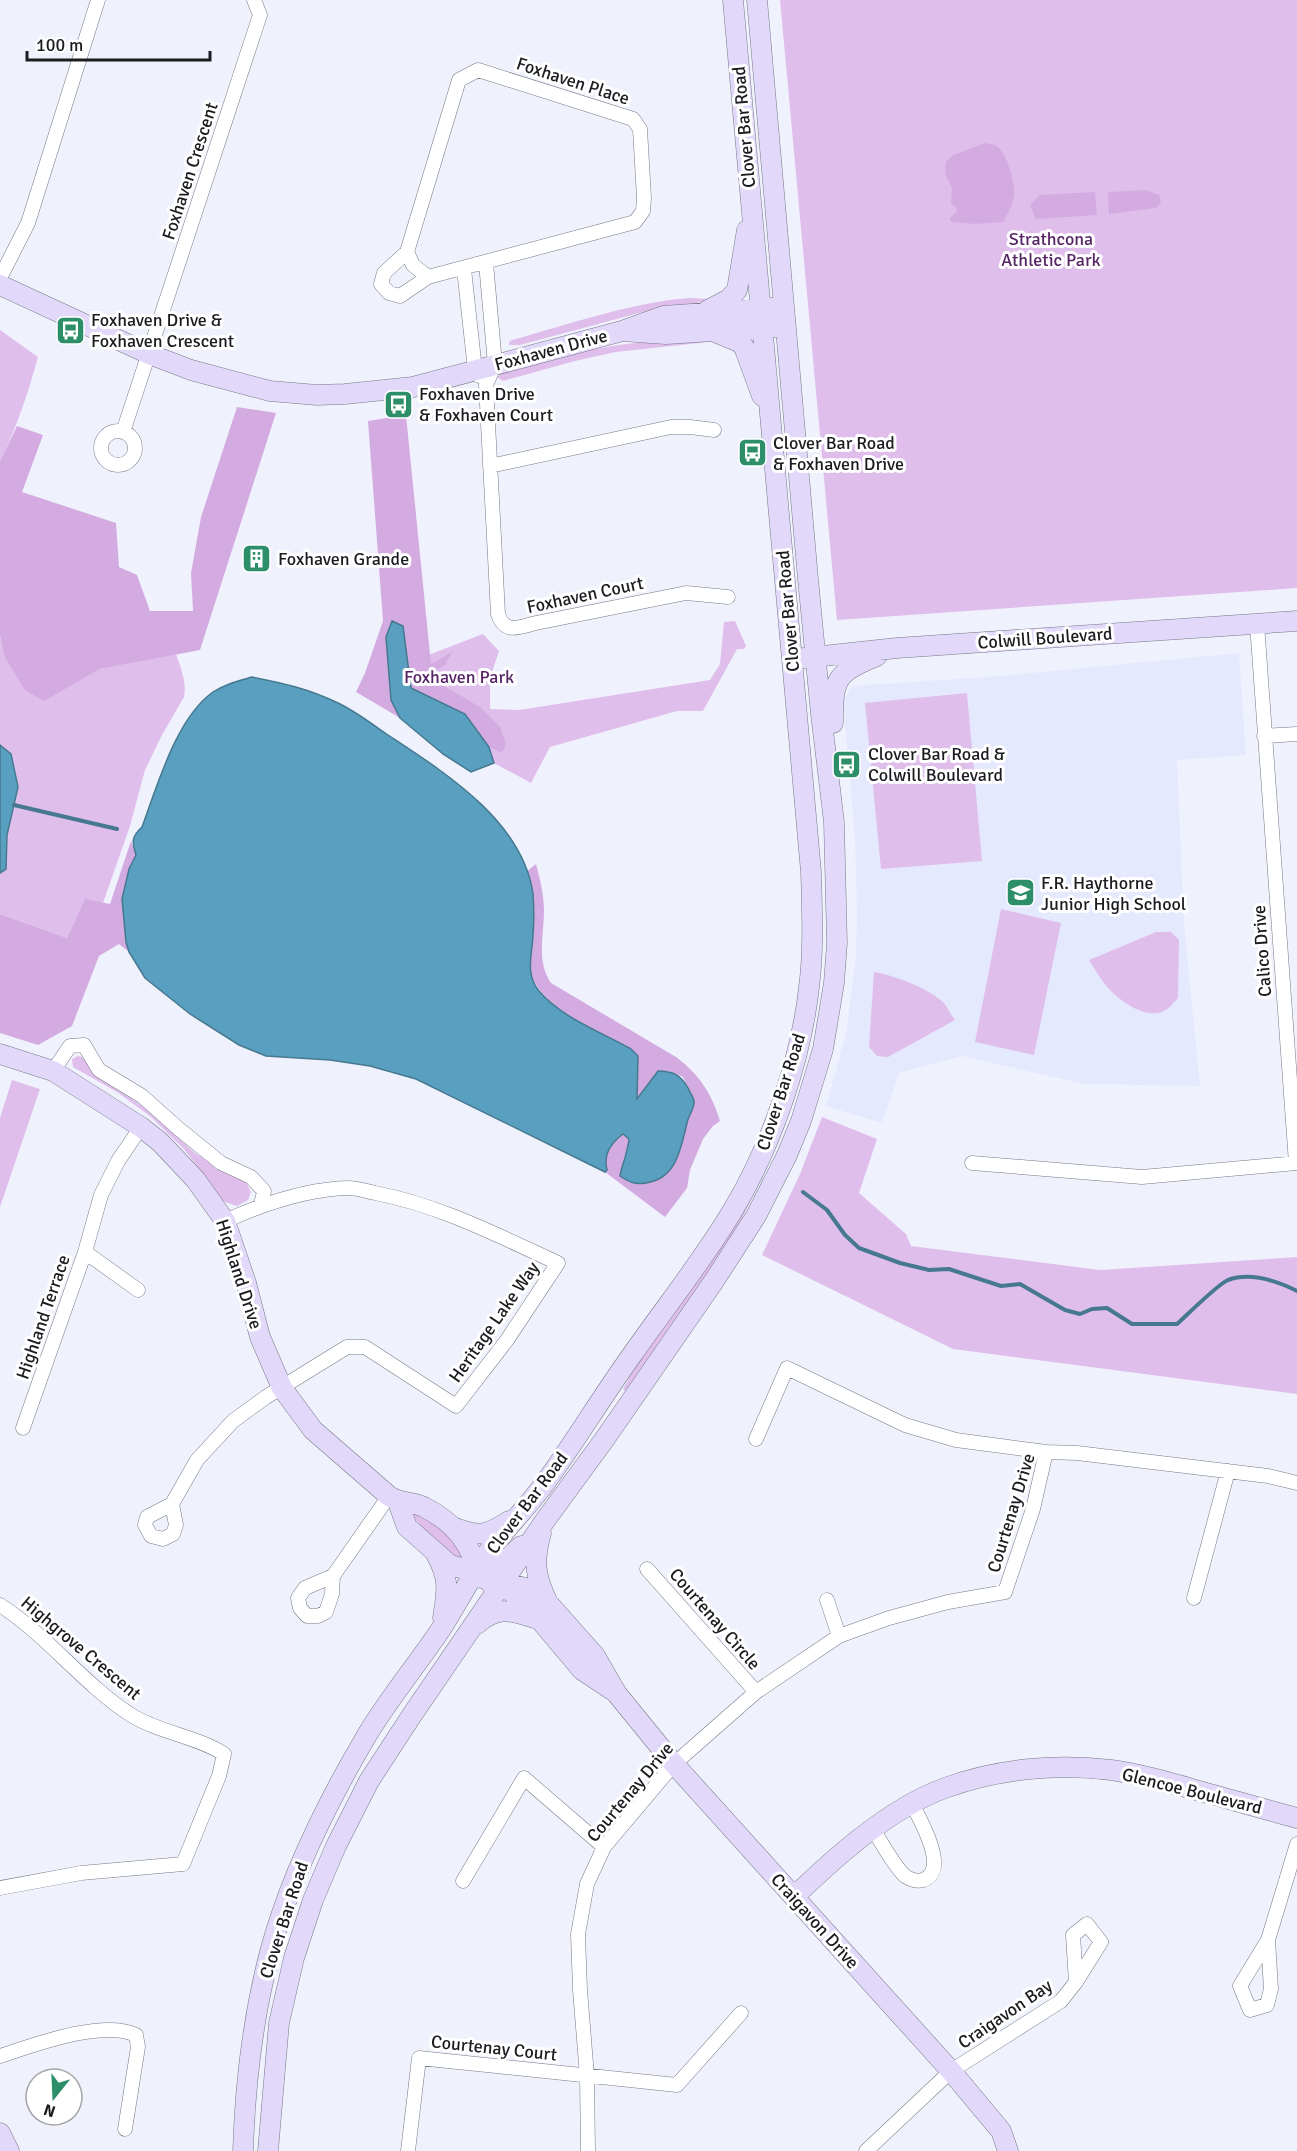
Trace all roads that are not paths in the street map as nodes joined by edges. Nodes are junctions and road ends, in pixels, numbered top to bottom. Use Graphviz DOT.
graph roads {
  1 [pos="98,0"];
  2 [pos="254,0"];
  3 [pos="733,0"];
  4 [pos="757,0"];
  5 [pos="751,201"];
  6 [pos="407,252"];
  7 [pos="486,263"];
  8 [pos="465,269"];
  9 [pos="428,277"];
  10 [pos="0,278"];
  11 [pos="0,285"];
  12 [pos="761,308"];
  13 [pos="785,316"];
  14 [pos="706,322"];
  15 [pos="762,328"];
  16 [pos="149,354"];
  17 [pos="495,364"];
  18 [pos="481,377"];
  19 [pos="770,418"];
  20 [pos="714,430"];
  21 [pos="123,432"];
  22 [pos="490,466"];
  23 [pos="728,597"];
  24 [pos="1297,621"];
  25 [pos="1257,624"];
  26 [pos="897,648"];
  27 [pos="816,657"];
  28 [pos="792,659"];
  29 [pos="1297,734"];
  30 [pos="1264,736"];
  31 [pos="831,792"];
  32 [pos="0,1054"];
  33 [pos="52,1071"];
  34 [pos="141,1127"];
  35 [pos="972,1163"];
  36 [pos="1296,1163"];
  37 [pos="261,1205"];
  38 [pos="225,1221"];
  39 [pos="85,1252"];
  40 [pos="138,1290"];
  41 [pos="282,1388"];
  42 [pos="23,1428"];
  43 [pos="756,1439"];
  44 [pos="1046,1452"];
  45 [pos="1228,1471"];
  46 [pos="1297,1483"];
  47 [pos="394,1499"];
  48 [pos="172,1504"];
  49 [pos="524,1511"];
  50 [pos="544,1522"];
  51 [pos="453,1527"];
  52 [pos="434,1552"];
  53 [pos="498,1563"];
  54 [pos="647,1569"];
  55 [pos="333,1576"];
  56 [pos="488,1579"];
  57 [pos="1194,1598"];
  58 [pos="827,1600"];
  59 [pos="0,1605"];
  60 [pos="544,1611"];
  61 [pos="441,1628"];
  62 [pos="465,1636"];
  63 [pos="839,1636"];
  64 [pos="756,1692"];
  65 [pos="674,1764"];
  66 [pos="912,1804"];
  67 [pos="1297,1818"];
  68 [pos="873,1829"];
  69 [pos="1297,1844"];
  70 [pos="604,1847"];
  71 [pos="463,1881"];
  72 [pos="0,1888"];
  73 [pos="794,1897"];
  74 [pos="1268,1940"];
  75 [pos="1076,1982"];
  76 [pos="741,2013"];
  77 [pos="0,2056"];
  78 [pos="951,2071"];
  79 [pos="587,2076"];
  80 [pos="125,2129"];
  81 [pos="0,2133"];
  82 [pos="9,2151"];
  83 [pos="243,2151"];
  84 [pos="268,2151"];
  85 [pos="408,2151"];
  86 [pos="588,2151"];
  87 [pos="866,2151"];
  88 [pos="1008,2151"];
  1 -- 10 [label="street"];
  2 -- 16 [label="street, Foxhaven Crescent"];
  3 -- 5 [label="main road, Clover Bar Road"];
  4 -- 13 [label="main road, Clover Bar Road"];
  5 -- 12 [label="main road, Clover Bar Road"];
  5 -- 14 [label="main road"];
  6 -- 7 [label="street, Foxhaven Place"];
  6 -- 9 [label="street"];
  6 -- 9 [label="street, Foxhaven Place"];
  7 -- 8 [label="street, Foxhaven Place"];
  7 -- 17 [label="street"];
  8 -- 9 [label="street, Foxhaven Place"];
  8 -- 18 [label="street"];
  11 -- 16 [label="main road, Foxhaven Drive"];
  12 -- 13 [label="main road, Foxhaven Drive"];
  12 -- 14 [label="main road, Foxhaven Drive"];
  12 -- 15 [label="main road, Clover Bar Road"];
  13 -- 15 [label="main road, Foxhaven Drive"];
  13 -- 27 [label="main road, Clover Bar Road"];
  14 -- 15 [label="main road, Foxhaven Drive"];
  14 -- 17 [label="main road, Foxhaven Drive"];
  14 -- 19 [label="main road"];
  15 -- 19 [label="main road, Clover Bar Road"];
  16 -- 18 [label="main road, Foxhaven Drive"];
  16 -- 21 [label="street, Foxhaven Crescent"];
  17 -- 18 [label="main road, Foxhaven Drive"];
  18 -- 22 [label="street, Foxhaven Court"];
  19 -- 28 [label="main road, Clover Bar Road"];
  20 -- 22 [label="street"];
  22 -- 23 [label="street, Foxhaven Court"];
  24 -- 25 [label="main road, Colwill Boulevard"];
  25 -- 26 [label="main road, Colwill Boulevard"];
  25 -- 30 [label="street, Calico Drive"];
  26 -- 27 [label="main road, Colwill Boulevard"];
  26 -- 31 [label="main road"];
  27 -- 28 [label="main road, Colwill Boulevard"];
  27 -- 31 [label="main road, Clover Bar Road"];
  28 -- 49 [label="main road, Clover Bar Road"];
  29 -- 30 [label="street"];
  30 -- 36 [label="street, Calico Drive"];
  31 -- 50 [label="main road, Clover Bar Road"];
  32 -- 33 [label="main road, Highland Drive"];
  33 -- 34 [label="main road, Highland Drive"];
  33 -- 37 [label="street"];
  34 -- 38 [label="main road, Highland Drive"];
  34 -- 39 [label="street, Highland Terrace"];
  35 -- 36 [label="street, Calico Drive"];
  37 -- 38 [label="street, Heritage Lake Way"];
  37 -- 41 [label="street, Heritage Lake Way"];
  38 -- 41 [label="main road, Highland Drive"];
  39 -- 40 [label="street, Highland Terrace"];
  39 -- 42 [label="street, Highland Terrace"];
  41 -- 47 [label="main road, Highland Drive"];
  41 -- 48 [label="street"];
  43 -- 44 [label="street"];
  44 -- 45 [label="street, Courtenay Drive"];
  44 -- 63 [label="street, Courtenay Drive"];
  45 -- 46 [label="street, Courtenay Drive"];
  45 -- 57 [label="street"];
  47 -- 51 [label="main road, Highland Drive"];
  47 -- 52 [label="main road, Highland Drive"];
  47 -- 55 [label="street"];
  49 -- 51 [label="main road"];
  49 -- 53 [label="main road"];
  49 -- 56 [label="main road, Clover Bar Road"];
  50 -- 53 [label="main road"];
  50 -- 56 [label="main road, Clover Bar Road"];
  50 -- 60 [label="main road"];
  51 -- 56 [label="main road"];
  52 -- 56 [label="main road, Highland Drive"];
  52 -- 61 [label="main road"];
  53 -- 56 [label="main road"];
  54 -- 64 [label="street, Courtenay Circle"];
  56 -- 60 [label="main road, Craigavon Drive"];
  56 -- 61 [label="main road, Clover Bar Road"];
  56 -- 62 [label="main road"];
  58 -- 63 [label="street"];
  59 -- 72 [label="street, Highgrove Crescent"];
  60 -- 62 [label="main road"];
  60 -- 65 [label="main road, Craigavon Drive"];
  61 -- 83 [label="main road, Clover Bar Road"];
  62 -- 84 [label="main road, Clover Bar Road"];
  63 -- 64 [label="street, Courtenay Drive"];
  64 -- 65 [label="street, Courtenay Drive"];
  65 -- 70 [label="street, Courtenay Drive"];
  65 -- 73 [label="main road, Craigavon Drive"];
  66 -- 67 [label="main road, Glencoe Boulevard"];
  66 -- 68 [label="main road, Glencoe Boulevard"];
  66 -- 68 [label="street"];
  68 -- 73 [label="main road, Glencoe Boulevard"];
  69 -- 74 [label="street"];
  70 -- 71 [label="street"];
  70 -- 79 [label="street, Courtenay Drive"];
  73 -- 78 [label="main road, Craigavon Drive"];
  75 -- 78 [label="street, Craigavon Bay"];
  76 -- 79 [label="street"];
  77 -- 80 [label="street"];
  78 -- 87 [label="street, Craigavon Bay"];
  78 -- 88 [label="main road, Craigavon Drive"];
  79 -- 85 [label="street, Courtenay Court"];
  79 -- 86 [label="street, Courtenay Drive"];
  81 -- 82 [label="main road"];
}
